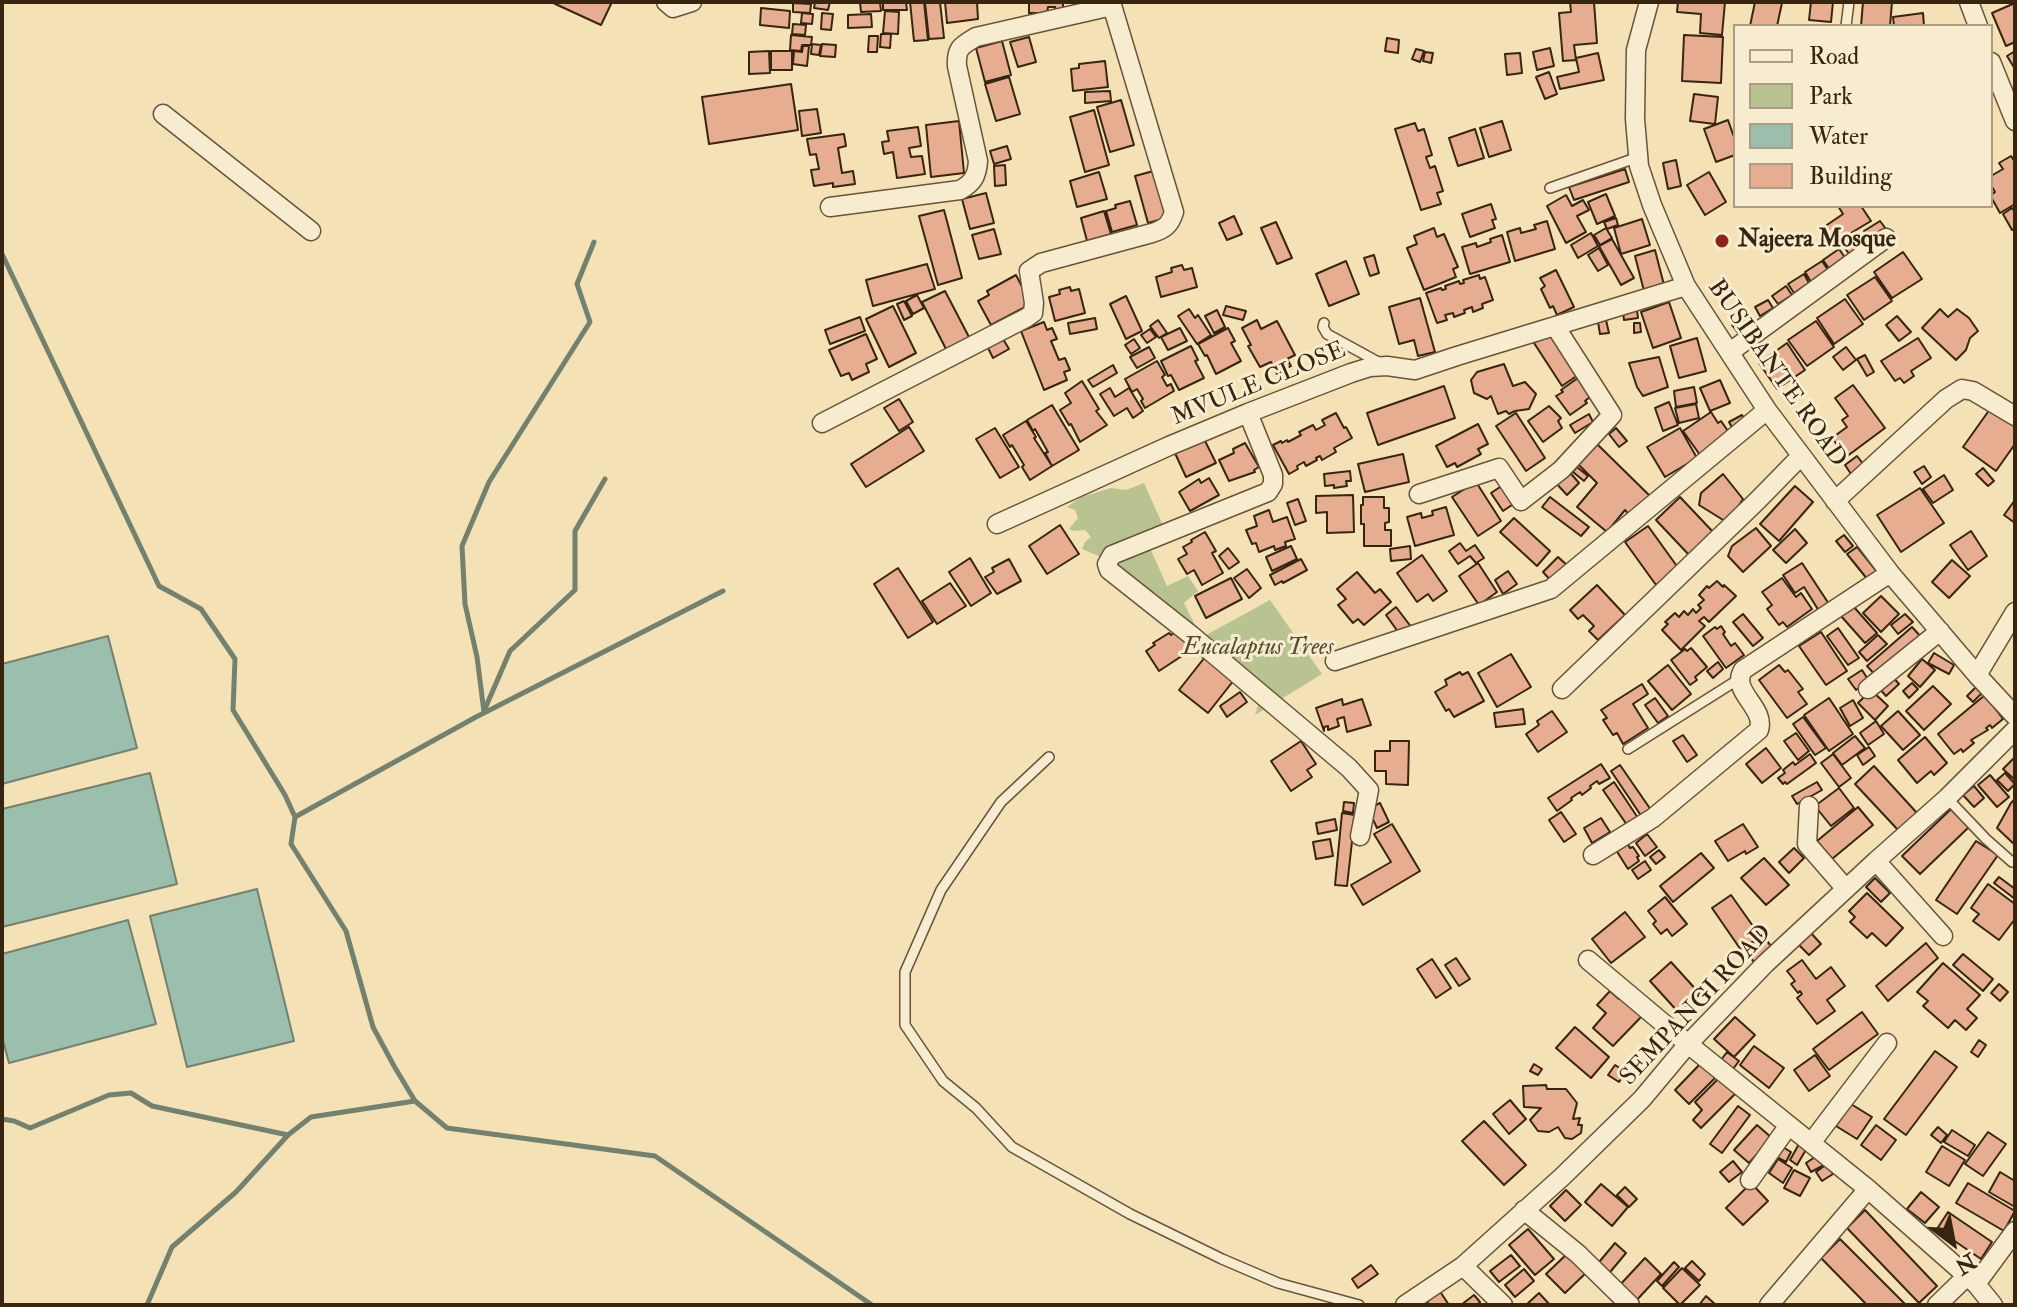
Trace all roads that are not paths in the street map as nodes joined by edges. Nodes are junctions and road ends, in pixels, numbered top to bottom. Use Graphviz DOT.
graph roads {
  1 [pos="666,2"];
  2 [pos="692,2"];
  3 [pos="1649,2"];
  4 [pos="1849,2"];
  5 [pos="1969,2"];
  6 [pos="1112,4"];
  7 [pos="1846,24"];
  8 [pos="1977,24"];
  9 [pos="1993,67"];
  10 [pos="163,114"];
  11 [pos="2015,121"];
  12 [pos="1639,166"];
  13 [pos="1550,188"];
  14 [pos="830,207"];
  15 [pos="311,231"];
  16 [pos="1886,238"];
  17 [pos="1686,286"];
  18 [pos="1324,323"];
  19 [pos="1555,326"];
  20 [pos="1730,352"];
  21 [pos="1387,366"];
  22 [pos="1767,410"];
  23 [pos="1248,413"];
  24 [pos="2015,416"];
  25 [pos="822,423"];
  26 [pos="1801,456"];
  27 [pos="1419,494"];
  28 [pos="1835,501"];
  29 [pos="997,524"];
  30 [pos="1890,573"];
  31 [pos="2015,612"];
  32 [pos="1940,631"];
  33 [pos="1335,661"];
  34 [pos="1977,675"];
  35 [pos="1739,679"];
  36 [pos="1562,689"];
  37 [pos="1868,689"];
  38 [pos="2015,716"];
  39 [pos="2015,730"];
  40 [pos="1628,749"];
  41 [pos="1049,757"];
  42 [pos="1947,798"];
  43 [pos="1809,806"];
  44 [pos="1360,836"];
  45 [pos="1593,855"];
  46 [pos="1876,861"];
  47 [pos="2012,862"];
  48 [pos="1846,889"];
  49 [pos="1943,936"];
  50 [pos="1588,960"];
  51 [pos="1887,1043"];
  52 [pos="1688,1044"];
  53 [pos="1789,1125"];
  54 [pos="1811,1143"];
  55 [pos="1750,1180"];
  56 [pos="1868,1189"];
  57 [pos="1524,1210"];
  58 [pos="2015,1231"];
  59 [pos="1463,1266"];
  60 [pos="1972,1280"];
  61 [pos="1359,1305"];
  62 [pos="1405,1305"];
  63 [pos="1503,1305"];
  64 [pos="1630,1305"];
  65 [pos="1769,1305"];
  66 [pos="1937,1305"];
  67 [pos="1993,1305"];
  1 -- 2 [label="street"];
  3 -- 12 [label="street, BUSIBANTE ROAD"];
  4 -- 7 [label="lane"];
  5 -- 8 [label="street"];
  6 -- 14 [label="street"];
  6 -- 25 [label="street"];
  9 -- 11 [label="street"];
  10 -- 15 [label="street"];
  12 -- 13 [label="lane"];
  12 -- 17 [label="street, BUSIBANTE ROAD"];
  16 -- 20 [label="street"];
  17 -- 19 [label="street, MVULE CLOSE"];
  17 -- 20 [label="street, BUSIBANTE ROAD"];
  18 -- 21 [label="lane"];
  19 -- 21 [label="street, MVULE CLOSE"];
  19 -- 27 [label="street"];
  20 -- 22 [label="street, BUSIBANTE ROAD"];
  21 -- 23 [label="street, MVULE CLOSE"];
  22 -- 26 [label="street, BUSIBANTE ROAD"];
  22 -- 33 [label="street"];
  23 -- 29 [label="street, MVULE CLOSE"];
  23 -- 44 [label="street"];
  24 -- 28 [label="street"];
  26 -- 28 [label="street, BUSIBANTE ROAD"];
  26 -- 36 [label="street"];
  28 -- 30 [label="street, BUSIBANTE ROAD"];
  30 -- 32 [label="street, BUSIBANTE ROAD"];
  30 -- 35 [label="street"];
  31 -- 34 [label="street"];
  32 -- 34 [label="street, BUSIBANTE ROAD"];
  32 -- 37 [label="street"];
  34 -- 38 [label="street, BUSIBANTE ROAD"];
  35 -- 40 [label="lane"];
  35 -- 45 [label="street"];
  39 -- 42 [label="street, SEMPANGI ROAD"];
  41 -- 61 [label="lane"];
  42 -- 46 [label="street, SEMPANGI ROAD"];
  42 -- 47 [label="lane"];
  43 -- 48 [label="street"];
  46 -- 48 [label="street, SEMPANGI ROAD"];
  46 -- 49 [label="street"];
  48 -- 52 [label="street, SEMPANGI ROAD"];
  50 -- 52 [label="street"];
  51 -- 54 [label="street"];
  52 -- 53 [label="street"];
  52 -- 57 [label="street, SEMPANGI ROAD"];
  53 -- 54 [label="street"];
  53 -- 55 [label="street"];
  54 -- 56 [label="street"];
  56 -- 60 [label="street"];
  56 -- 65 [label="street"];
  57 -- 59 [label="street, SEMPANGI ROAD"];
  57 -- 64 [label="street"];
  58 -- 60 [label="street"];
  59 -- 62 [label="street, SEMPANGI ROAD"];
  59 -- 63 [label="street"];
  60 -- 66 [label="street"];
  60 -- 67 [label="street"];
}
